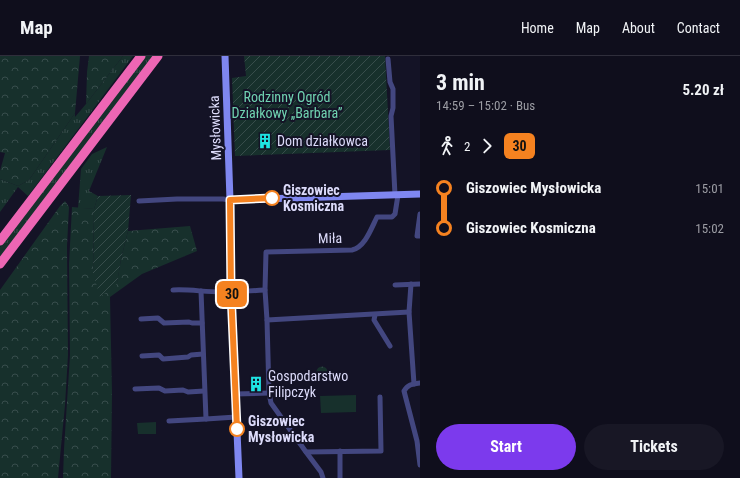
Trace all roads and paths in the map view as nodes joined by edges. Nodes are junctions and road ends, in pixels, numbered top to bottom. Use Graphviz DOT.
graph roads {
  1 [pos="141,56"];
  2 [pos="158,56"];
  3 [pos="225,56"];
  4 [pos="388,59"];
  5 [pos="420,194"];
  6 [pos="396,195"];
  7 [pos="230,200"];
  8 [pos="139,201"];
  9 [pos="420,214"];
  10 [pos="420,236"];
  11 [pos="0,241"];
  12 [pos="0,264"];
  13 [pos="411,284"];
  14 [pos="420,284"];
  15 [pos="395,285"];
  16 [pos="173,290"];
  17 [pos="265,290"];
  18 [pos="201,291"];
  19 [pos="231,291"];
  20 [pos="409,312"];
  21 [pos="376,315"];
  22 [pos="141,320"];
  23 [pos="267,320"];
  24 [pos="202,323"];
  25 [pos="390,346"];
  26 [pos="203,354"];
  27 [pos="142,356"];
  28 [pos="420,383"];
  29 [pos="414,384"];
  30 [pos="135,389"];
  31 [pos="204,391"];
  32 [pos="269,393"];
  33 [pos="235,394"];
  34 [pos="380,397"];
  35 [pos="236,417"];
  36 [pos="206,419"];
  37 [pos="169,421"];
  38 [pos="340,451"];
  39 [pos="306,452"];
  40 [pos="420,465"];
  41 [pos="239,478"];
  42 [pos="323,478"];
  43 [pos="340,478"];
  1 -- 11 [label="highway"];
  2 -- 12 [label="highway"];
  3 -- 7 [label="street, Mysłowicka"];
  4 -- 6 [label="street"];
  5 -- 6 [label="street"];
  6 -- 7 [label="street"];
  6 -- 17 [label="street, Miła"];
  7 -- 8 [label="street"];
  7 -- 19 [label="street, Mysłowicka"];
  9 -- 10 [label="street"];
  13 -- 14 [label="street"];
  13 -- 15 [label="street"];
  13 -- 20 [label="street"];
  16 -- 18 [label="street"];
  17 -- 19 [label="street"];
  17 -- 23 [label="street, Miła"];
  18 -- 19 [label="street"];
  18 -- 24 [label="street"];
  19 -- 33 [label="street, Mysłowicka"];
  20 -- 21 [label="street"];
  20 -- 29 [label="street"];
  21 -- 23 [label="street"];
  21 -- 25 [label="street"];
  22 -- 24 [label="street"];
  23 -- 32 [label="street, Miła"];
  24 -- 26 [label="street"];
  26 -- 27 [label="street"];
  26 -- 31 [label="street"];
  28 -- 29 [label="street"];
  29 -- 40 [label="street"];
  30 -- 31 [label="street"];
  31 -- 36 [label="street"];
  32 -- 33 [label="street"];
  32 -- 39 [label="street, Miła"];
  33 -- 35 [label="street, Mysłowicka"];
  34 -- 38 [label="street"];
  35 -- 36 [label="street"];
  35 -- 41 [label="street, Mysłowicka"];
  36 -- 37 [label="street"];
  38 -- 39 [label="street"];
  38 -- 43 [label="street"];
  39 -- 42 [label="street, Miła"];
}
